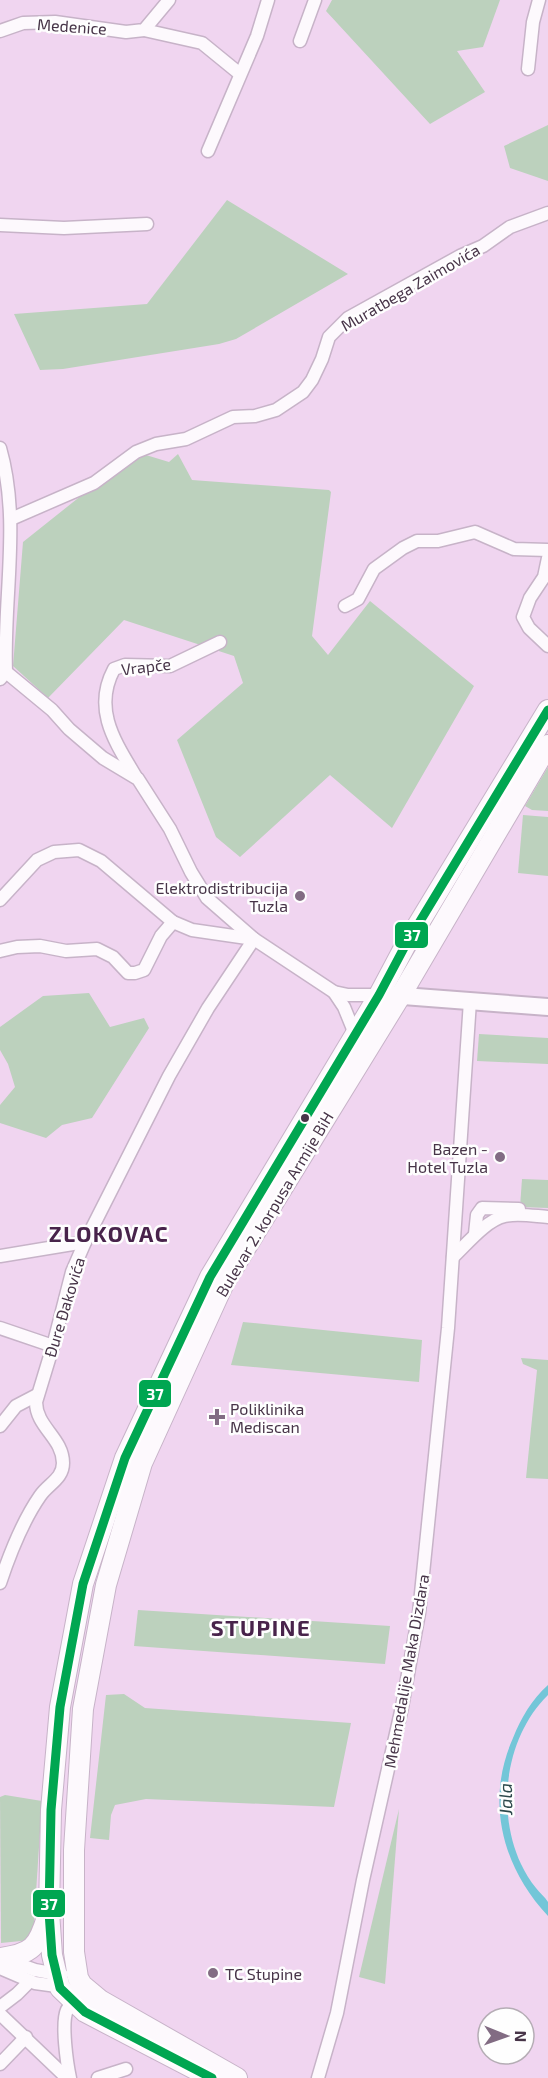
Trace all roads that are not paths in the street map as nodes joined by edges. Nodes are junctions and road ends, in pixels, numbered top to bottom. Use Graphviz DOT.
graph roads {
  1 [pos="169,0"];
  2 [pos="268,0"];
  3 [pos="315,0"];
  4 [pos="539,0"];
  5 [pos="144,30"];
  6 [pos="0,31"];
  7 [pos="300,41"];
  8 [pos="528,69"];
  9 [pos="240,74"];
  10 [pos="208,151"];
  11 [pos="548,213"];
  12 [pos="147,224"];
  13 [pos="0,225"];
  14 [pos="0,447"];
  15 [pos="11,519"];
  16 [pos="548,550"];
  17 [pos="548,558"];
  18 [pos="345,606"];
  19 [pos="220,642"];
  20 [pos="548,646"];
  21 [pos="2,676"];
  22 [pos="548,710"];
  23 [pos="548,745"];
  24 [pos="138,779"];
  25 [pos="0,900"];
  26 [pos="174,922"];
  27 [pos="254,939"];
  28 [pos="0,951"];
  29 [pos="416,969"];
  30 [pos="334,992"];
  31 [pos="379,995"];
  32 [pos="401,995"];
  33 [pos="435,998"];
  34 [pos="470,1001"];
  35 [pos="548,1007"];
  36 [pos="355,1034"];
  37 [pos="548,1210"];
  38 [pos="548,1217"];
  39 [pos="475,1234"];
  40 [pos="85,1242"];
  41 [pos="0,1256"];
  42 [pos="453,1257"];
  43 [pos="0,1328"];
  44 [pos="53,1346"];
  45 [pos="36,1395"];
  46 [pos="0,1426"];
  47 [pos="0,1583"];
  48 [pos="49,1912"];
  49 [pos="0,1958"];
  50 [pos="0,1968"];
  51 [pos="30,1981"];
  52 [pos="58,1981"];
  53 [pos="78,1989"];
  54 [pos="0,2007"];
  55 [pos="0,2014"];
  56 [pos="26,2037"];
  57 [pos="0,2064"];
  58 [pos="126,2069"];
  59 [pos="69,2078"];
  60 [pos="98,2078"];
  61 [pos="212,2078"];
  62 [pos="237,2078"];
  63 [pos="318,2078"];
  1 -- 5 [label="street"];
  2 -- 9 [label="street"];
  3 -- 7 [label="street"];
  4 -- 8 [label="street"];
  5 -- 6 [label="street, Medenice"];
  5 -- 9 [label="street, Medenice"];
  9 -- 10 [label="street"];
  11 -- 15 [label="street, Muratbega Zaimovića"];
  12 -- 13 [label="street"];
  14 -- 15 [label="street, Vrapče"];
  15 -- 21 [label="street, Vrapče"];
  16 -- 18 [label="street"];
  17 -- 20 [label="street"];
  19 -- 24 [label="street, Vrapče"];
  21 -- 24 [label="street, Vrapče"];
  22 -- 31 [label="main road, Bulevar 2. korpusa Armije BiH"];
  23 -- 29 [label="main road, Bulevar 2. korpusa Armije BiH"];
  24 -- 27 [label="street, Vrapče"];
  25 -- 26 [label="street"];
  26 -- 27 [label="street"];
  26 -- 28 [label="street"];
  27 -- 30 [label="street, Vrapče"];
  27 -- 40 [label="street, Đure Đakovića"];
  29 -- 32 [label="main road, Bulevar 2. korpusa Armije BiH"];
  29 -- 33 [label="street"];
  30 -- 31 [label="street"];
  30 -- 36 [label="street"];
  31 -- 32 [label="street"];
  31 -- 36 [label="main road, Bulevar 2. korpusa Armije BiH"];
  32 -- 33 [label="street"];
  32 -- 53 [label="main road, Bulevar 2. korpusa Armije BiH"];
  33 -- 34 [label="street"];
  34 -- 35 [label="street"];
  34 -- 42 [label="street, Mehmedalije Maka Dizdara"];
  36 -- 48 [label="main road, Bulevar 2. korpusa Armije BiH"];
  37 -- 39 [label="street"];
  38 -- 39 [label="street"];
  39 -- 42 [label="street"];
  40 -- 41 [label="street"];
  40 -- 44 [label="street, Đure Đakovića"];
  42 -- 63 [label="street, Mehmedalije Maka Dizdara"];
  43 -- 44 [label="street"];
  44 -- 45 [label="street, Đure Đakovića"];
  45 -- 46 [label="street"];
  45 -- 47 [label="street"];
  48 -- 49 [label="main road"];
  48 -- 52 [label="main road, Bulevar 2. korpusa Armije BiH"];
  49 -- 52 [label="street"];
  50 -- 51 [label="street"];
  51 -- 52 [label="street"];
  51 -- 54 [label="street"];
  52 -- 53 [label="main road"];
  53 -- 59 [label="street"];
  53 -- 61 [label="main road"];
  53 -- 62 [label="main road"];
  55 -- 56 [label="street"];
  56 -- 57 [label="street"];
  56 -- 59 [label="street"];
  58 -- 60 [label="street"];
}
